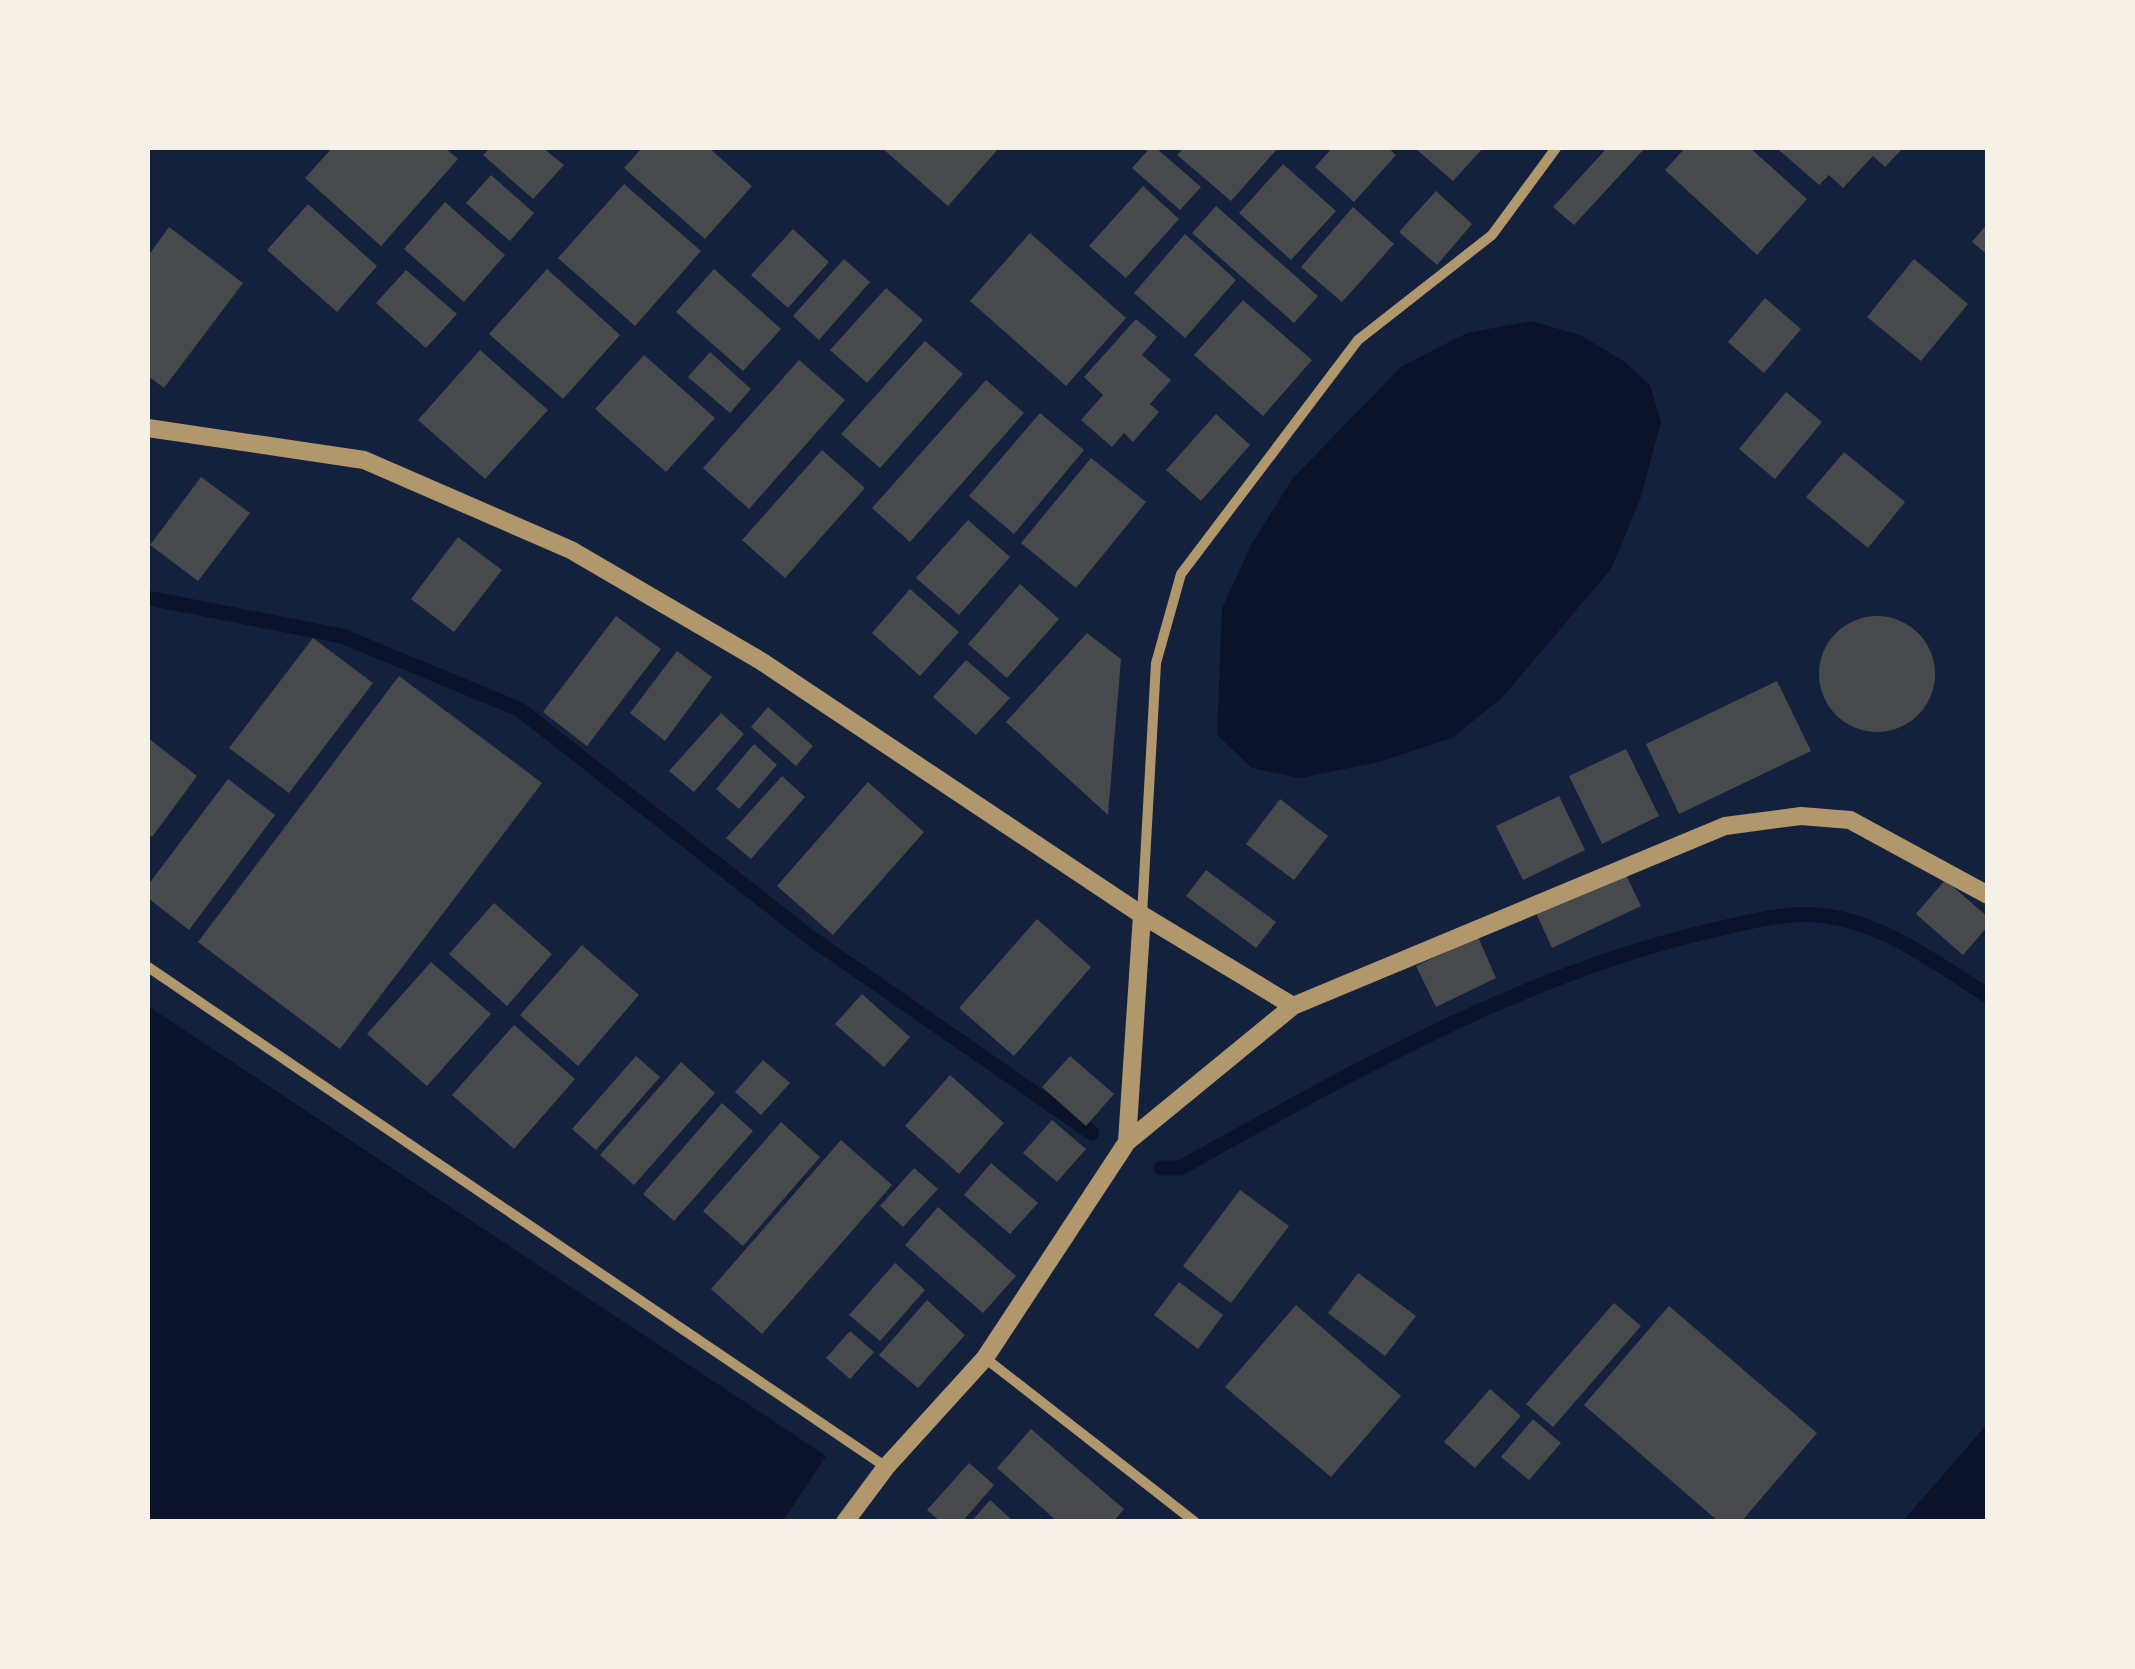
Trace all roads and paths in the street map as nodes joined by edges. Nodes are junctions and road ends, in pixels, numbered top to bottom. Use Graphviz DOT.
graph roads {
  1 [pos="1556,148"];
  2 [pos="148,428"];
  3 [pos="1988,895"];
  4 [pos="1142,915"];
  5 [pos="148,966"];
  6 [pos="1292,1006"];
  7 [pos="1126,1142"];
  8 [pos="985,1358"];
  9 [pos="886,1466"];
  10 [pos="845,1522"];
  11 [pos="1195,1522"];
  1 -- 4 [label="street"];
  2 -- 4 [label="street"];
  3 -- 6 [label="street"];
  4 -- 6 [label="street"];
  4 -- 7 [label="street"];
  5 -- 9 [label="street"];
  6 -- 7 [label="street"];
  7 -- 8 [label="street"];
  8 -- 9 [label="street"];
  8 -- 11 [label="street"];
  9 -- 10 [label="street"];
}
